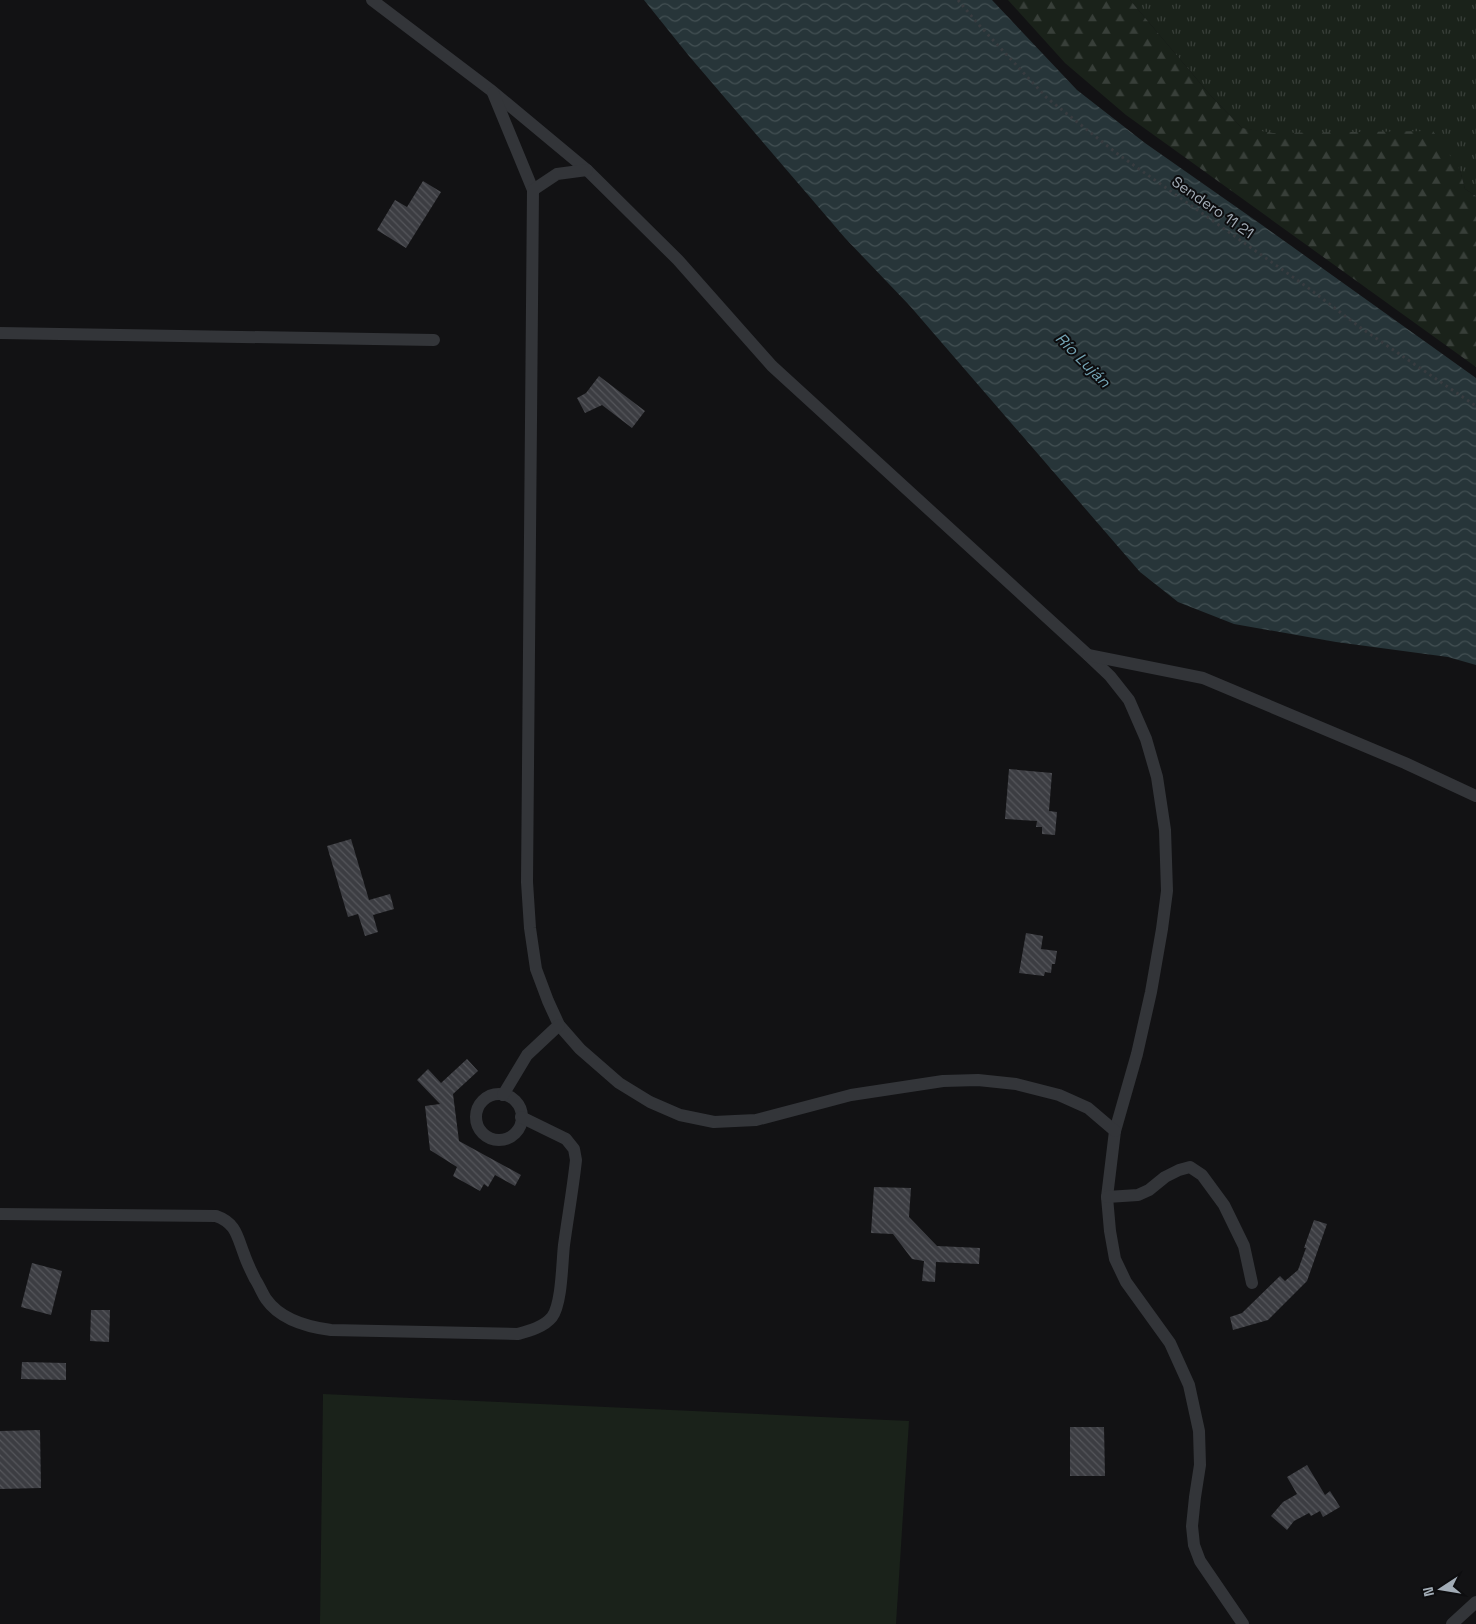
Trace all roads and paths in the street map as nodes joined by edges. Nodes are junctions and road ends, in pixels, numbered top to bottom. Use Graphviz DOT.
graph roads {
  1 [pos="372,0"];
  2 [pos="958,0"];
  3 [pos="492,91"];
  4 [pos="587,170"];
  5 [pos="533,190"];
  6 [pos="0,333"];
  7 [pos="434,340"];
  8 [pos="1476,406"];
  9 [pos="1088,655"];
  10 [pos="1476,796"];
  11 [pos="559,1025"];
  12 [pos="503,1095"];
  13 [pos="521,1117"];
  14 [pos="1114,1131"];
  15 [pos="1107,1197"];
  16 [pos="0,1214"];
  17 [pos="1252,1283"];
  18 [pos="1476,1602"];
  19 [pos="1243,1624"];
  20 [pos="1452,1624"];
  1 -- 3 [label="street"];
  2 -- 8 [label="path, Sendero 11 21"];
  3 -- 4 [label="street"];
  3 -- 5 [label="street"];
  4 -- 5 [label="street"];
  4 -- 9 [label="street"];
  5 -- 11 [label="street"];
  6 -- 7 [label="street"];
  9 -- 10 [label="street"];
  9 -- 14 [label="street"];
  11 -- 12 [label="street"];
  11 -- 14 [label="street"];
  12 -- 13 [label="street"];
  12 -- 13 [label="street"];
  13 -- 16 [label="street"];
  14 -- 15 [label="street"];
  15 -- 17 [label="street"];
  15 -- 19 [label="street"];
  18 -- 20 [label="street"];
}
